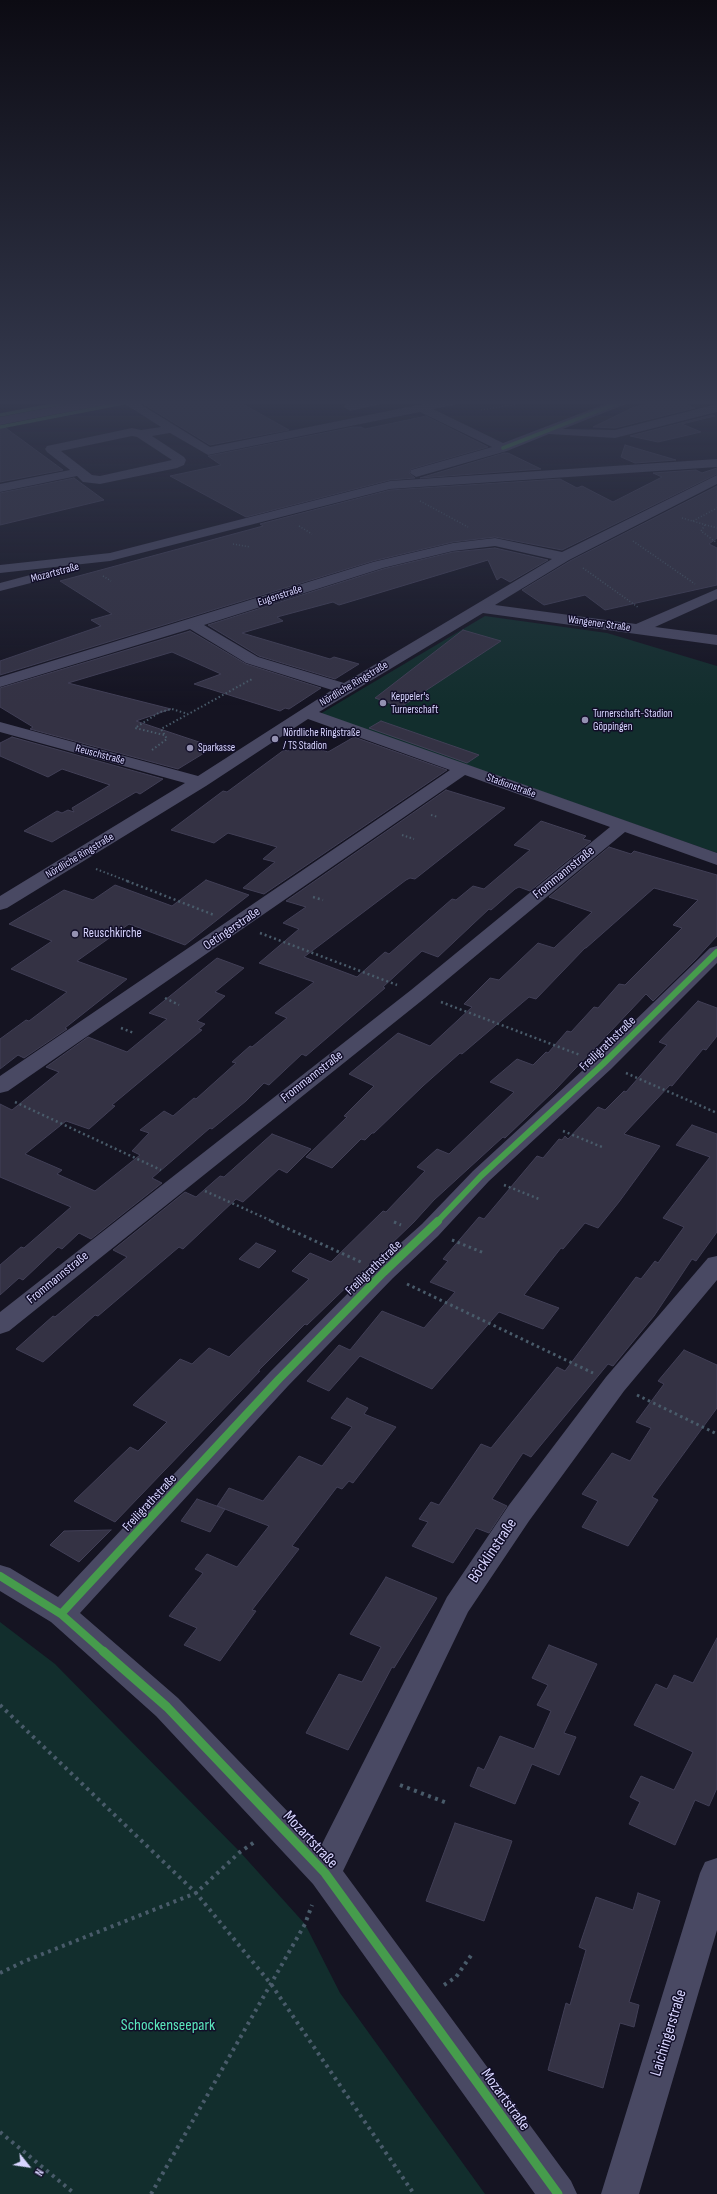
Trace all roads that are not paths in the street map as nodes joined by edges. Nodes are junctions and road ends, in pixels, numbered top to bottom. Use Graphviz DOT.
graph roads {
  1 [pos="326,501"];
  2 [pos="673,501"];
  3 [pos="110,557"];
  4 [pos="566,557"];
  5 [pos="0,569"];
  6 [pos="0,587"];
  7 [pos="714,594"];
  8 [pos="482,608"];
  9 [pos="192,624"];
  10 [pos="639,629"];
  11 [pos="717,640"];
  12 [pos="0,682"];
  13 [pos="345,689"];
  14 [pos="306,713"];
  15 [pos="0,727"];
  16 [pos="463,769"];
  17 [pos="200,782"];
  18 [pos="622,826"];
  19 [pos="717,859"];
  20 [pos="1,902"];
  21 [pos="717,952"];
  22 [pos="0,1086"];
  23 [pos="717,1264"];
  24 [pos="0,1325"];
  25 [pos="0,1576"];
  26 [pos="61,1614"];
  27 [pos="717,1872"];
  28 [pos="325,1873"];
  29 [pos="558,2194"];
  30 [pos="620,2194"];
  1 -- 3 [label="street"];
  2 -- 4 [label="street, Nördliche Ringstraße"];
  3 -- 5 [label="street"];
  3 -- 6 [label="street, Mozartstraße"];
  4 -- 8 [label="street, Nördliche Ringstraße"];
  4 -- 9 [label="street, Eugenstraße"];
  7 -- 10 [label="street"];
  8 -- 10 [label="street, Wangener Straße"];
  8 -- 13 [label="street, Nördliche Ringstraße"];
  9 -- 12 [label="street, Eugenstraße"];
  9 -- 13 [label="street"];
  10 -- 11 [label="street, Wangener Straße"];
  13 -- 14 [label="street, Nördliche Ringstraße"];
  14 -- 16 [label="street, Stadionstraße"];
  14 -- 17 [label="street, Nördliche Ringstraße"];
  15 -- 17 [label="street, Reuschstraße"];
  16 -- 18 [label="street, Stadionstraße"];
  16 -- 22 [label="street, Oetingerstraße"];
  17 -- 20 [label="street, Nördliche Ringstraße"];
  18 -- 19 [label="street, Stadionstraße"];
  18 -- 24 [label="street, Frommannstraße"];
  21 -- 26 [label="street, Freiligrathstraße"];
  23 -- 28 [label="street, Böcklinstraße"];
  25 -- 26 [label="street, Mozartstraße"];
  26 -- 28 [label="street, Mozartstraße"];
  27 -- 30 [label="street, Laichingerstraße"];
  28 -- 29 [label="street, Mozartstraße"];
}
